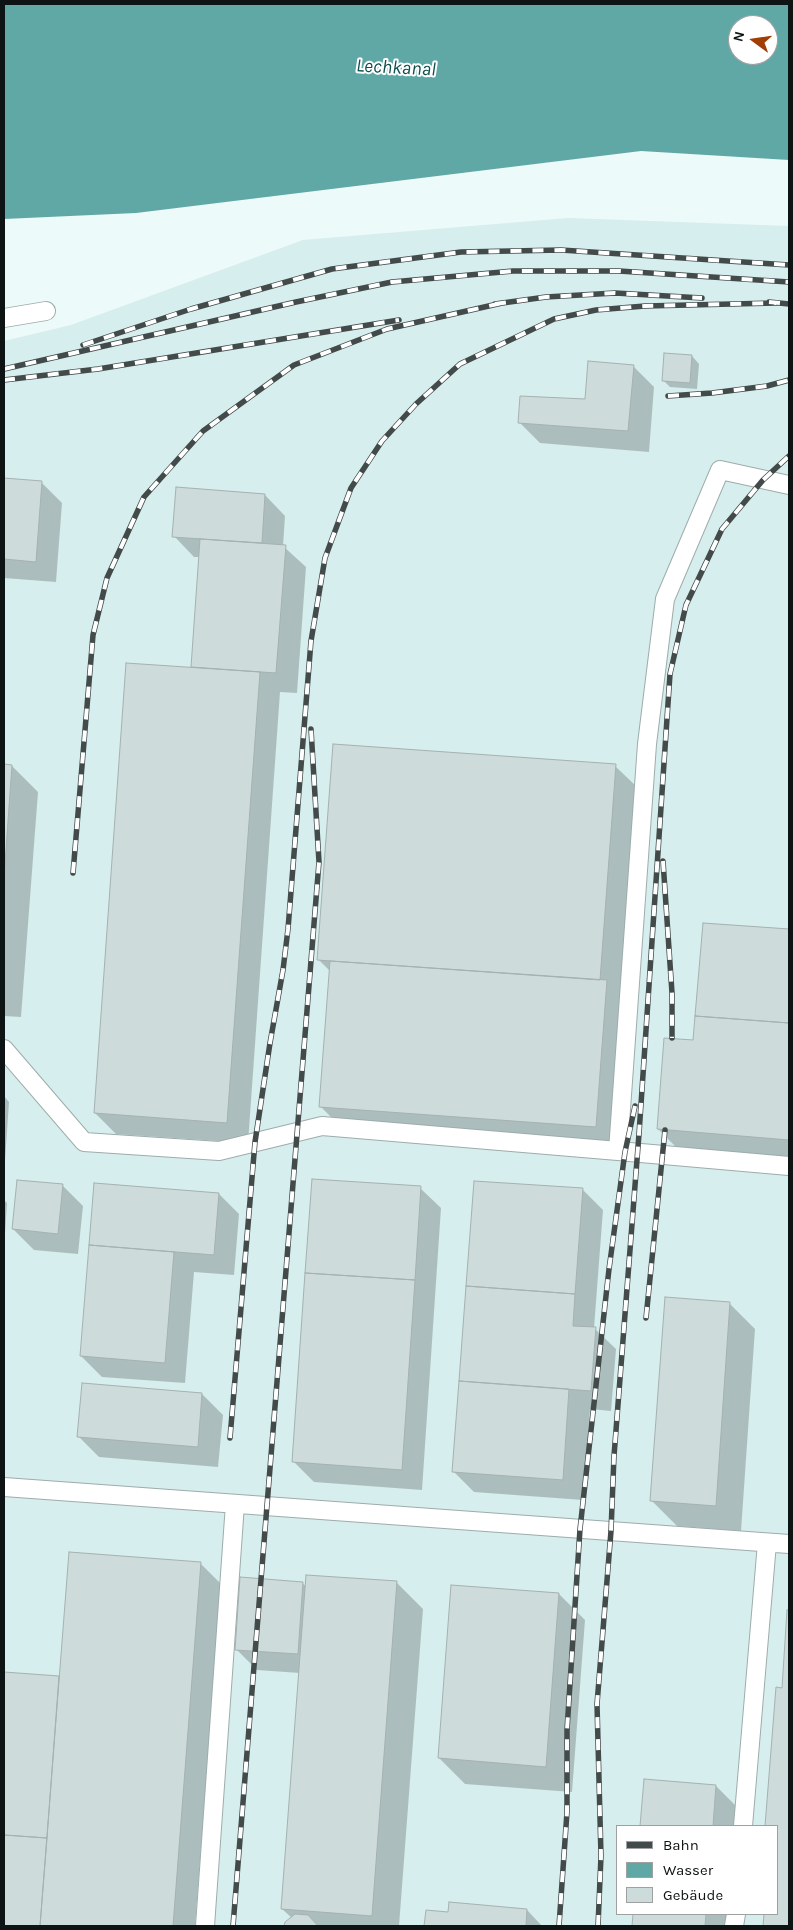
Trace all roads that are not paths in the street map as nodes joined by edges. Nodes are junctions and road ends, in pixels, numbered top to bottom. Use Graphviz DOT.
graph roads {
  1 [pos="46,311"];
  2 [pos="4,318"];
  3 [pos="789,485"];
  4 [pos="4,1049"];
  5 [pos="618,1151"];
  6 [pos="789,1166"];
  7 [pos="4,1486"];
  8 [pos="236,1504"];
  9 [pos="766,1543"];
  10 [pos="789,1544"];
  11 [pos="743,1825"];
  12 [pos="205,1926"];
  1 -- 2 [label="lane"];
  3 -- 5 [label="lane"];
  4 -- 5 [label="lane"];
  5 -- 6 [label="lane"];
  7 -- 8 [label="lane"];
  8 -- 9 [label="lane"];
  8 -- 12 [label="lane"];
  9 -- 10 [label="lane"];
  9 -- 11 [label="lane"];
}
